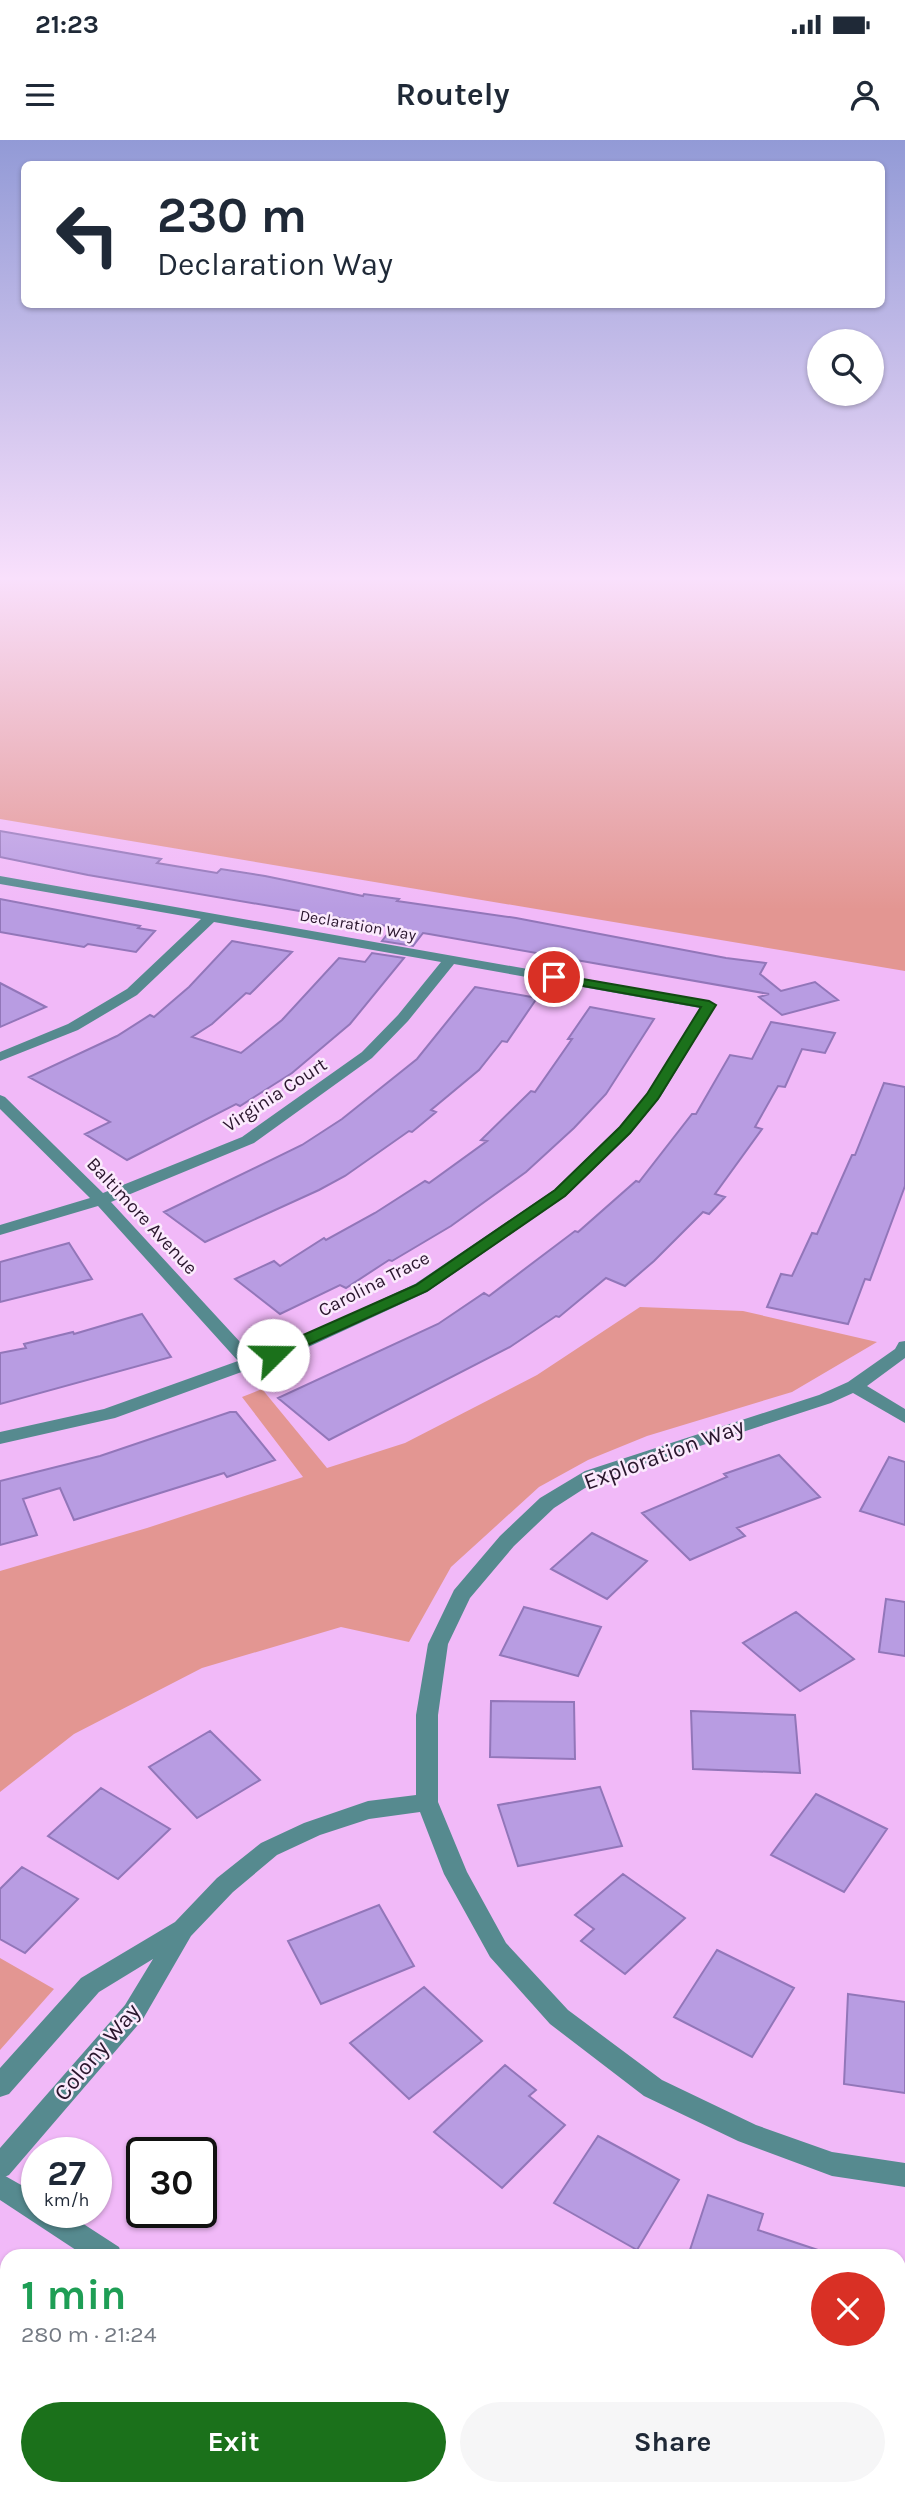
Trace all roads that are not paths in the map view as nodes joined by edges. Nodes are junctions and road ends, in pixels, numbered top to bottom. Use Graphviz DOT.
graph roads {
  1 [pos="0,880"];
  2 [pos="211,917"];
  3 [pos="451,959"];
  4 [pos="709,1005"];
  5 [pos="0,1057"];
  6 [pos="0,1100"];
  7 [pos="101,1200"];
  8 [pos="0,1230"];
  9 [pos="905,1346"];
  10 [pos="250,1363"];
  11 [pos="854,1386"];
  12 [pos="905,1416"];
  13 [pos="0,1438"];
  14 [pos="426,1802"];
  15 [pos="183,1929"];
  16 [pos="0,2086"];
  17 [pos="0,2167"];
  18 [pos="905,2175"];
  19 [pos="0,2185"];
  20 [pos="21,2199"];
  21 [pos="66,2228"];
  22 [pos="98,2249"];
  1 -- 2 [label="street, Declaration Way"];
  2 -- 3 [label="street, Declaration Way"];
  2 -- 5 [label="street"];
  3 -- 4 [label="street, Declaration Way"];
  3 -- 7 [label="street, Virginia Court"];
  4 -- 10 [label="street, Carolina Trace"];
  6 -- 7 [label="street, Baltimore Avenue"];
  7 -- 8 [label="street, Virginia Court"];
  7 -- 10 [label="street, Baltimore Avenue"];
  9 -- 11 [label="street, Exploration Way"];
  10 -- 13 [label="street, Carolina Trace"];
  11 -- 12 [label="street"];
  11 -- 14 [label="street, Exploration Way"];
  14 -- 15 [label="street, Colony Way"];
  14 -- 18 [label="street, Exploration Way"];
  15 -- 16 [label="street, Colony Way"];
  15 -- 17 [label="street, Colony Way"];
  19 -- 20 [label="street"];
  21 -- 22 [label="street"];
}
